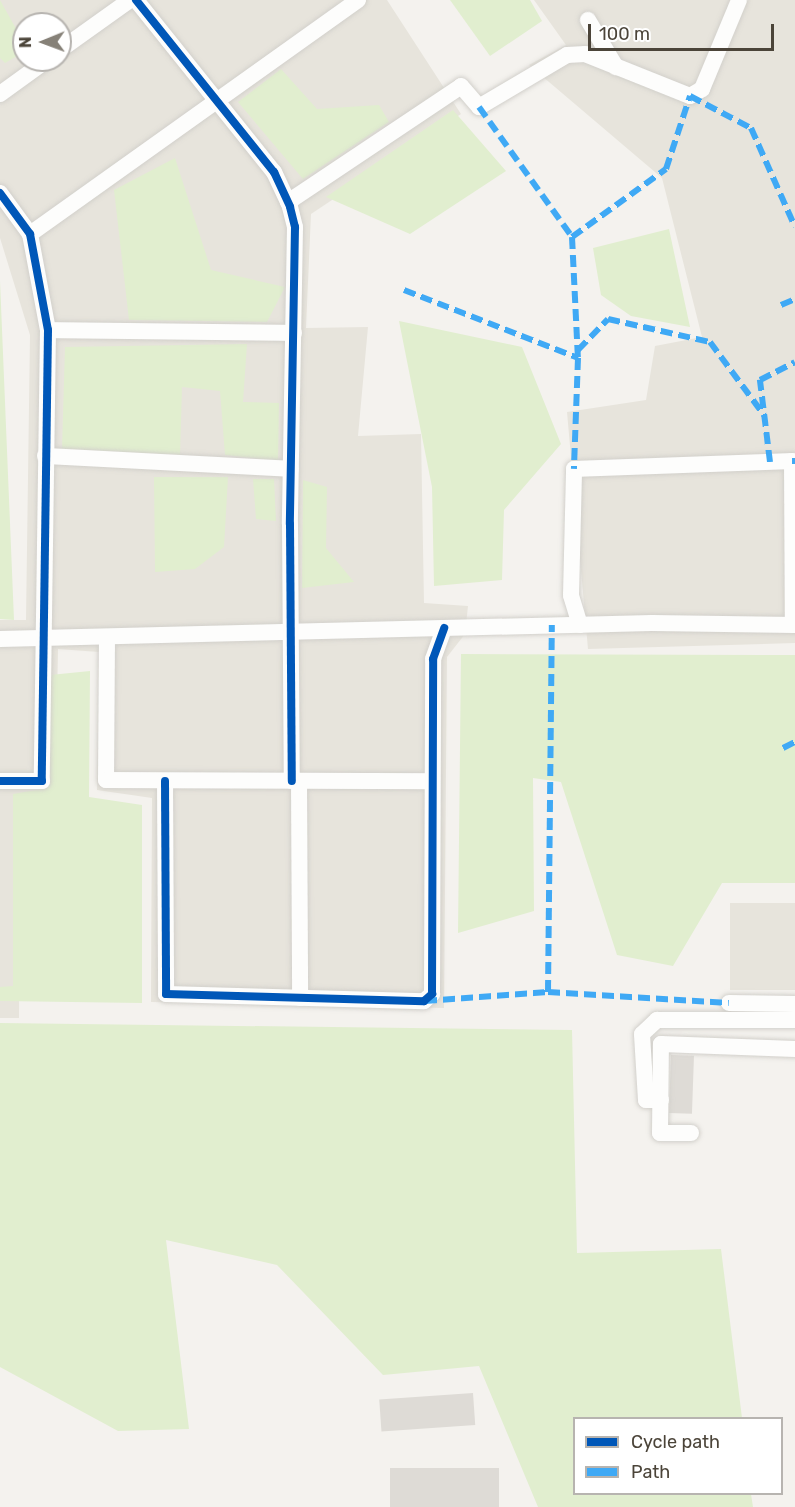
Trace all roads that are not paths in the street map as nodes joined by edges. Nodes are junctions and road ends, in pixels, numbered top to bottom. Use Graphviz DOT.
graph roads {
  1 [pos="130,0"];
  2 [pos="136,0"];
  3 [pos="358,0"];
  4 [pos="740,0"];
  5 [pos="588,20"];
  6 [pos="72,41"];
  7 [pos="616,67"];
  8 [pos="30,72"];
  9 [pos="0,94"];
  10 [pos="217,99"];
  11 [pos="0,193"];
  12 [pos="288,202"];
  13 [pos="30,234"];
  14 [pos="48,330"];
  15 [pos="294,333"];
  16 [pos="45,456"];
  17 [pos="291,469"];
  18 [pos="580,625"];
  19 [pos="794,625"];
  20 [pos="444,628"];
  21 [pos="293,633"];
  22 [pos="107,638"];
  23 [pos="0,639"];
  24 [pos="44,640"];
  25 [pos="0,781"];
  26 [pos="165,781"];
  27 [pos="295,781"];
  28 [pos="431,781"];
  29 [pos="300,998"];
  30 [pos="729,1003"];
  31 [pos="795,1004"];
  32 [pos="795,1020"];
  33 [pos="795,1049"];
  34 [pos="661,1100"];
  35 [pos="691,1133"];
  1 -- 6 [label="street"];
  2 -- 10 [label="street"];
  3 -- 10 [label="street"];
  4 -- 7 [label="street"];
  5 -- 7 [label="street"];
  7 -- 12 [label="street"];
  8 -- 9 [label="street"];
  10 -- 12 [label="street"];
  10 -- 13 [label="street"];
  11 -- 13 [label="street"];
  12 -- 15 [label="street"];
  13 -- 14 [label="street"];
  14 -- 15 [label="street"];
  14 -- 16 [label="street"];
  15 -- 17 [label="street"];
  16 -- 17 [label="street"];
  16 -- 24 [label="street"];
  17 -- 21 [label="street"];
  18 -- 19 [label="street"];
  18 -- 19 [label="street"];
  18 -- 20 [label="street"];
  20 -- 21 [label="street"];
  20 -- 28 [label="street"];
  21 -- 22 [label="street"];
  21 -- 27 [label="street"];
  22 -- 24 [label="street"];
  22 -- 26 [label="street"];
  23 -- 24 [label="street"];
  24 -- 25 [label="street"];
  26 -- 27 [label="street"];
  26 -- 29 [label="street"];
  27 -- 28 [label="street"];
  27 -- 29 [label="street"];
  28 -- 29 [label="street"];
  30 -- 31 [label="street"];
  32 -- 34 [label="street"];
  33 -- 34 [label="street"];
  34 -- 35 [label="street"];
}
